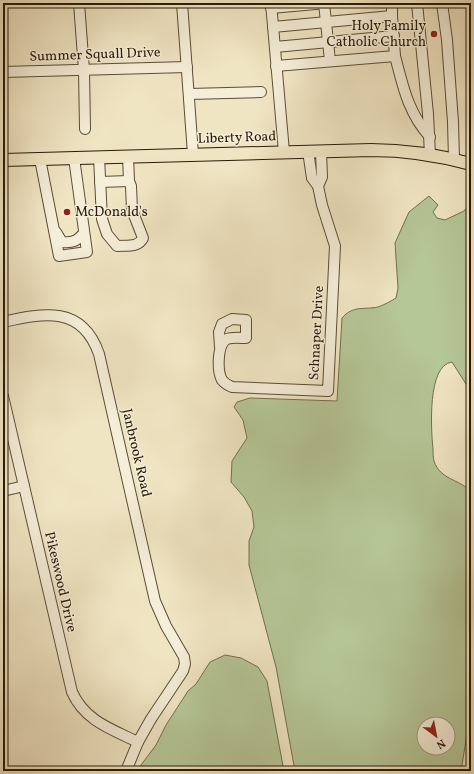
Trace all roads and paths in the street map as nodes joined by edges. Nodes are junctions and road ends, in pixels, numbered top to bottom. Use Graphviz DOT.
graph roads {
  1 [pos="79,3"];
  2 [pos="182,3"];
  3 [pos="326,3"];
  4 [pos="392,3"];
  5 [pos="417,3"];
  6 [pos="442,3"];
  7 [pos="271,6"];
  8 [pos="392,16"];
  9 [pos="326,22"];
  10 [pos="273,27"];
  11 [pos="394,36"];
  12 [pos="328,42"];
  13 [pos="275,47"];
  14 [pos="395,56"];
  15 [pos="330,61"];
  16 [pos="276,66"];
  17 [pos="187,67"];
  18 [pos="84,70"];
  19 [pos="3,72"];
  20 [pos="261,92"];
  21 [pos="189,94"];
  22 [pos="85,129"];
  23 [pos="430,137"];
  24 [pos="308,151"];
  25 [pos="321,151"];
  26 [pos="284,152"];
  27 [pos="193,154"];
  28 [pos="430,155"];
  29 [pos="128,156"];
  30 [pos="99,157"];
  31 [pos="74,158"];
  32 [pos="40,159"];
  33 [pos="454,159"];
  34 [pos="3,160"];
  35 [pos="471,164"];
  36 [pos="128,181"];
  37 [pos="100,182"];
  38 [pos="318,186"];
  39 [pos="54,231"];
  40 [pos="84,233"];
  41 [pos="3,322"];
  42 [pos="220,347"];
  43 [pos="3,396"];
  44 [pos="24,486"];
  45 [pos="3,491"];
  46 [pos="138,742"];
  47 [pos="126,771"];
  1 -- 18 [label="street"];
  2 -- 17 [label="street"];
  3 -- 7 [label="street"];
  3 -- 9 [label="street"];
  4 -- 8 [label="street"];
  5 -- 23 [label="street"];
  6 -- 33 [label="street"];
  7 -- 10 [label="street"];
  8 -- 9 [label="street"];
  8 -- 11 [label="street"];
  9 -- 10 [label="street"];
  9 -- 12 [label="street"];
  10 -- 13 [label="street"];
  11 -- 12 [label="street"];
  11 -- 14 [label="street"];
  12 -- 13 [label="street"];
  12 -- 15 [label="street"];
  13 -- 16 [label="street"];
  14 -- 15 [label="street"];
  14 -- 23 [label="street"];
  15 -- 16 [label="street"];
  16 -- 26 [label="street"];
  17 -- 18 [label="street, Summer Squall Drive"];
  17 -- 21 [label="street"];
  18 -- 19 [label="street, Summer Squall Drive"];
  18 -- 22 [label="street"];
  20 -- 21 [label="street"];
  21 -- 27 [label="street"];
  23 -- 28 [label="street"];
  24 -- 25 [label="main road, Liberty Road"];
  24 -- 26 [label="main road, Liberty Road"];
  24 -- 38 [label="street, Schnaper Drive"];
  25 -- 28 [label="main road, Liberty Road"];
  25 -- 38 [label="street, Schnaper Drive"];
  26 -- 27 [label="main road, Liberty Road"];
  27 -- 29 [label="main road, Liberty Road"];
  28 -- 33 [label="main road, Liberty Road"];
  29 -- 30 [label="main road, Liberty Road"];
  29 -- 36 [label="street"];
  30 -- 31 [label="main road, Liberty Road"];
  30 -- 37 [label="street"];
  31 -- 32 [label="main road, Liberty Road"];
  31 -- 40 [label="street"];
  32 -- 34 [label="main road, Liberty Road"];
  32 -- 39 [label="street"];
  33 -- 35 [label="main road, Liberty Road"];
  36 -- 37 [label="street"];
  36 -- 37 [label="street"];
  38 -- 42 [label="street, Schnaper Drive"];
  39 -- 40 [label="street"];
  39 -- 40 [label="street"];
  41 -- 46 [label="street, Janbrook Road"];
  43 -- 44 [label="street, Pikeswood Drive"];
  44 -- 45 [label="street"];
  44 -- 46 [label="street, Pikeswood Drive"];
  46 -- 47 [label="street"];
}
